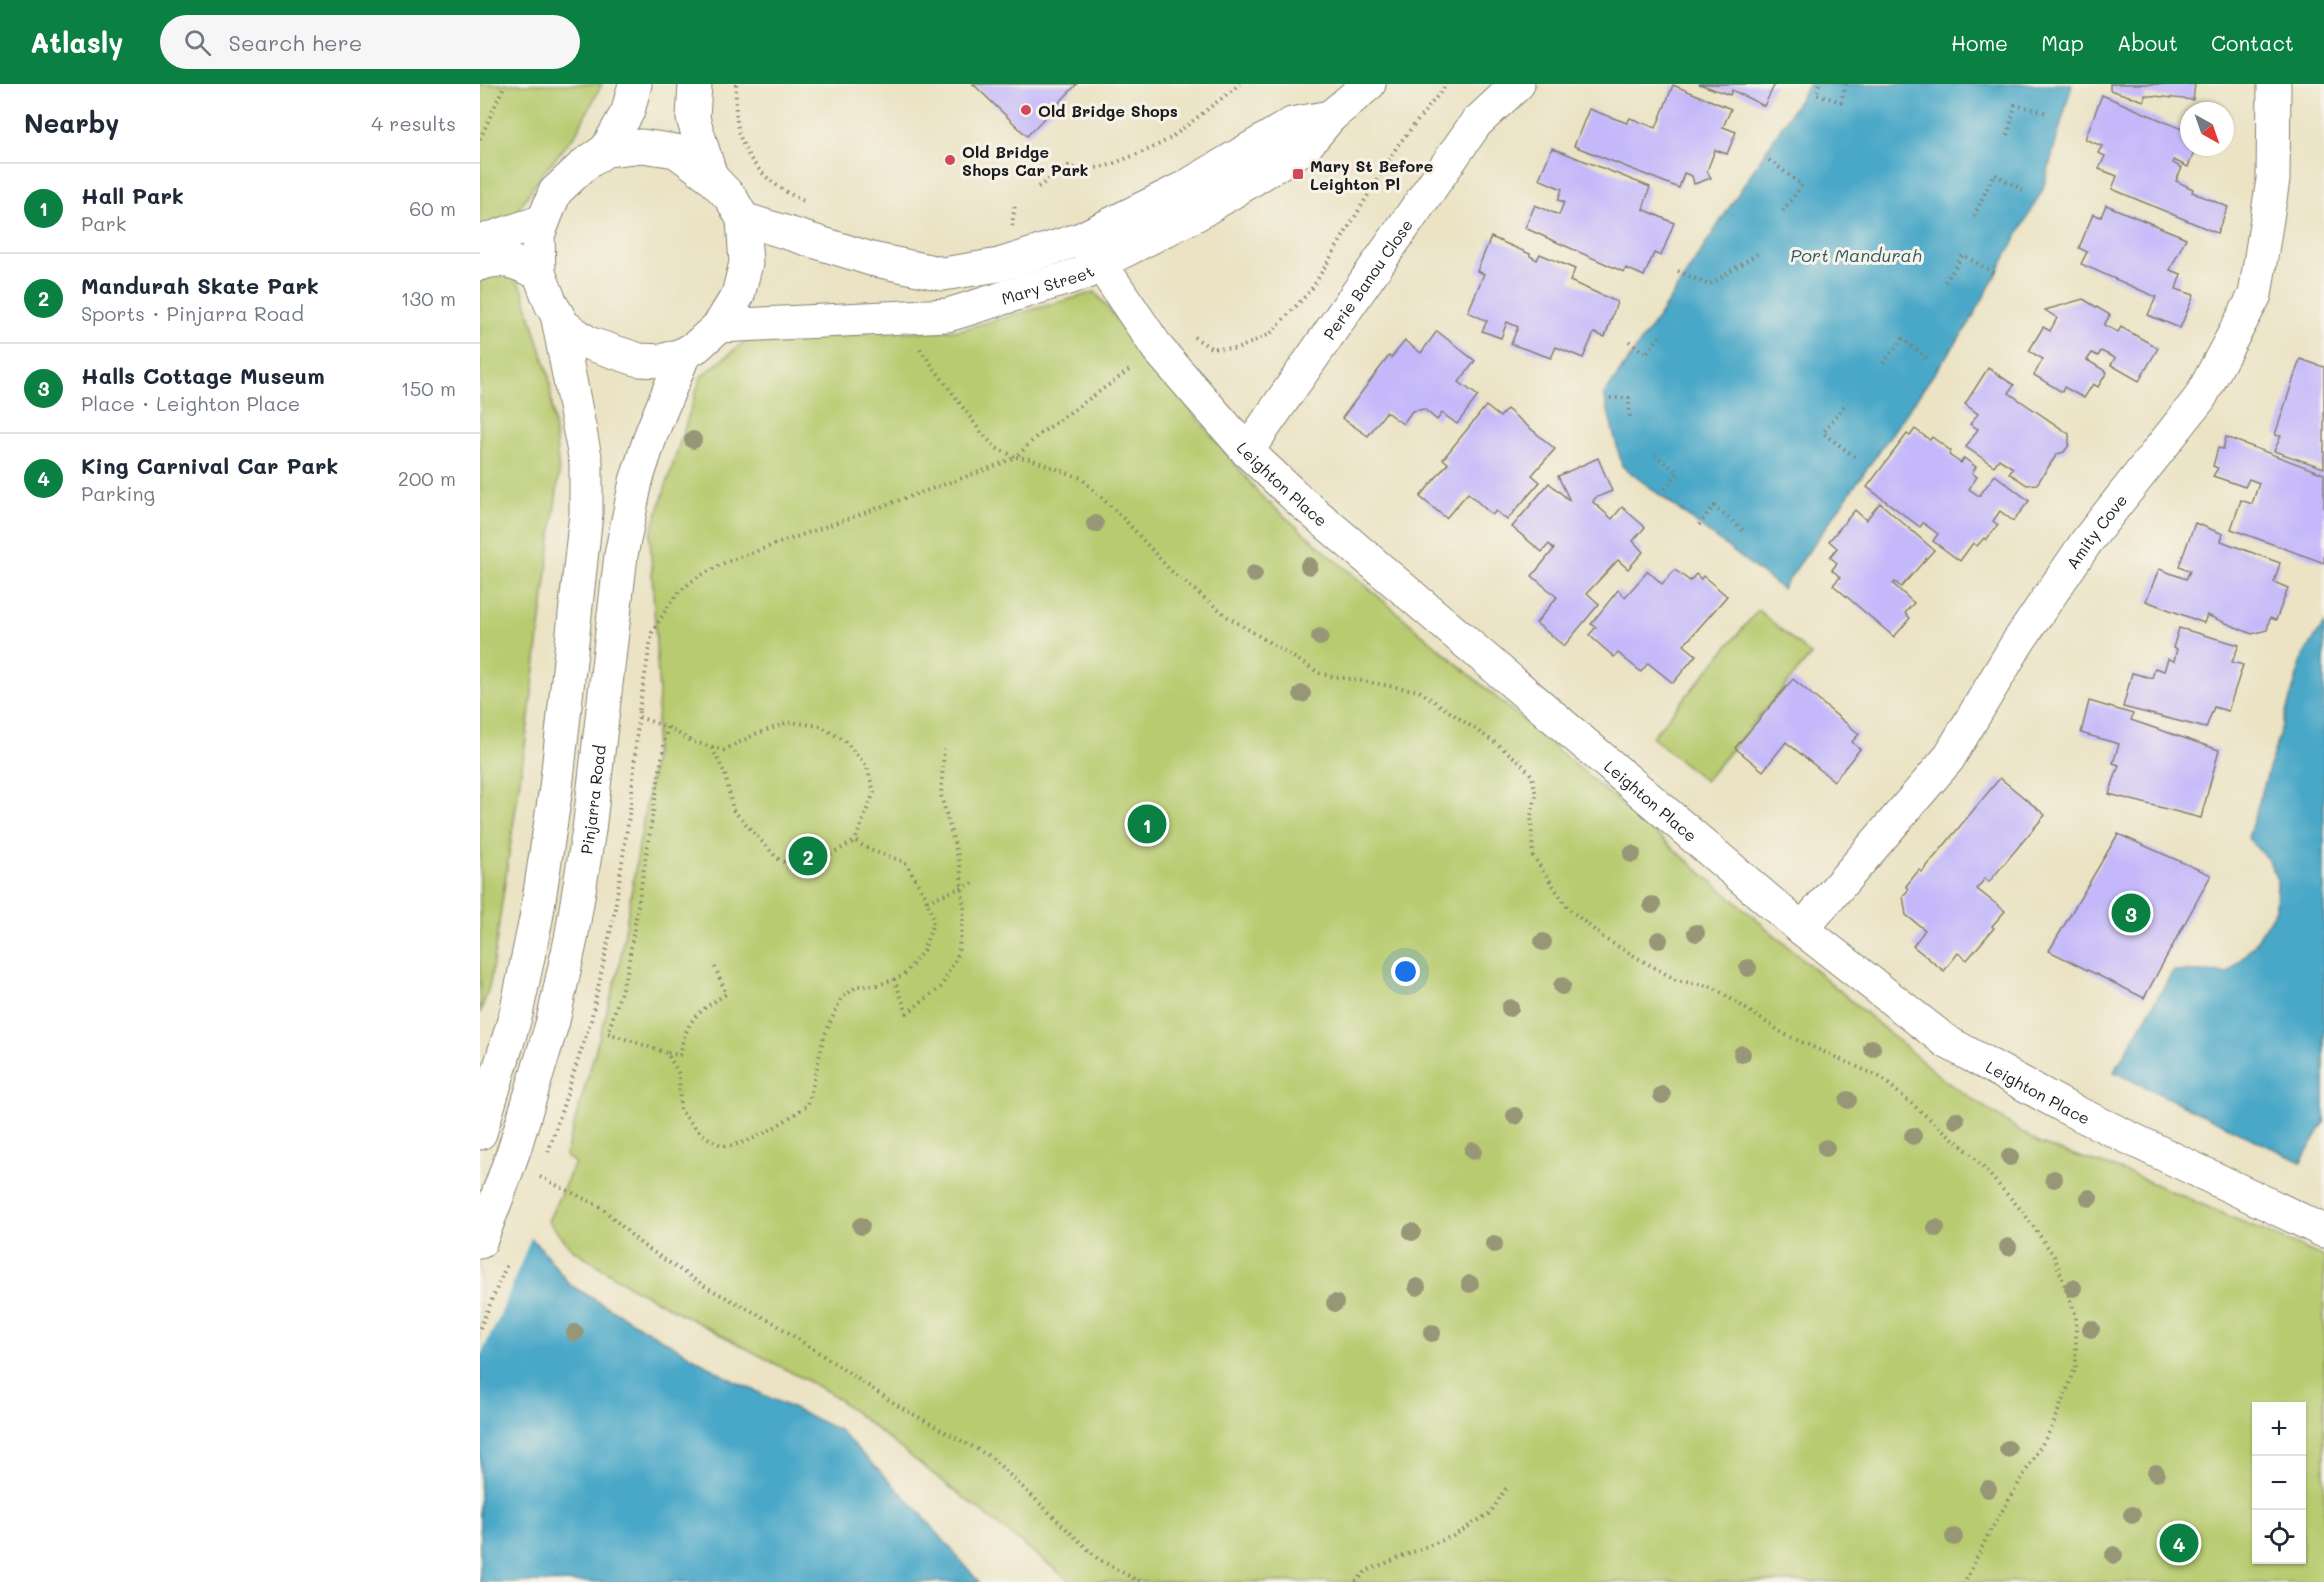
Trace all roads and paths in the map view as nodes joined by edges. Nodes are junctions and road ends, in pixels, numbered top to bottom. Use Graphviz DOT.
graph roads {
  1 [pos="505,84"];
  2 [pos="636,84"];
  3 [pos="695,84"];
  4 [pos="736,84"];
  5 [pos="1240,84"];
  6 [pos="1369,84"];
  7 [pos="1447,84"];
  8 [pos="1518,84"];
  9 [pos="1819,84"];
  10 [pos="1846,84"];
  11 [pos="2274,84"];
  12 [pos="2048,113"];
  13 [pos="2008,135"];
  14 [pos="480,139"];
  15 [pos="606,150"];
  16 [pos="1769,160"];
  17 [pos="711,177"];
  18 [pos="1038,187"];
  19 [pos="2023,190"];
  20 [pos="810,203"];
  21 [pos="1782,212"];
  22 [pos="1974,216"];
  23 [pos="743,219"];
  24 [pos="543,221"];
  25 [pos="480,242"];
  26 [pos="1090,251"];
  27 [pos="1757,254"];
  28 [pos="480,264"];
  29 [pos="1678,271"];
  30 [pos="539,273"];
  31 [pos="1996,274"];
  32 [pos="1945,282"];
  33 [pos="557,314"];
  34 [pos="911,317"];
  35 [pos="719,326"];
  36 [pos="1660,336"];
  37 [pos="1629,341"];
  38 [pos="1158,349"];
  39 [pos="684,354"];
  40 [pos="1929,360"];
  41 [pos="1883,363"];
  42 [pos="1610,398"];
  43 [pos="1844,406"];
  44 [pos="1630,420"];
  45 [pos="1247,451"];
  46 [pos="1655,455"];
  47 [pos="1016,457"];
  48 [pos="1856,458"];
  49 [pos="1664,490"];
  50 [pos="1698,525"];
  51 [pos="1744,531"];
  52 [pos="639,717"];
  53 [pos="667,727"];
  54 [pos="711,747"];
  55 [pos="944,749"];
  56 [pos="855,841"];
  57 [pos="976,882"];
  58 [pos="961,889"];
  59 [pos="927,901"];
  60 [pos="1802,929"];
  61 [pos="715,967"];
  62 [pos="894,979"];
  63 [pos="667,1053"];
  64 [pos="480,1133"];
  65 [pos="545,1160"];
  66 [pos="524,1162"];
  67 [pos="542,1170"];
  68 [pos="538,1181"];
  69 [pos="2324,1231"];
  70 [pos="480,1242"];
  71 [pos="1506,1488"];
  72 [pos="1140,1582"];
  73 [pos="1356,1582"];
  74 [pos="1965,1582"];
  1 -- 14 [label="path"];
  2 -- 15 [label="street"];
  3 -- 17 [label="street"];
  4 -- 20 [label="path"];
  5 -- 18 [label="path"];
  6 -- 26 [label="street, Mary Street"];
  7 -- 38 [label="path"];
  8 -- 45 [label="street, Perie Banou Close"];
  9 -- 10 [label="path"];
  11 -- 60 [label="street, Amity Cove"];
  12 -- 13 [label="path"];
  15 -- 17 [label="street"];
  15 -- 24 [label="street"];
  16 -- 21 [label="path"];
  17 -- 23 [label="street"];
  19 -- 22 [label="path"];
  23 -- 26 [label="street, Mary Street"];
  23 -- 35 [label="street"];
  24 -- 25 [label="street"];
  24 -- 30 [label="street"];
  26 -- 34 [label="street, Mary Street"];
  26 -- 38 [label="street, Leighton Place"];
  27 -- 29 [label="path"];
  28 -- 30 [label="street"];
  30 -- 33 [label="street"];
  31 -- 32 [label="path"];
  33 -- 39 [label="street"];
  33 -- 64 [label="street"];
  34 -- 35 [label="street, Mary Street"];
  34 -- 47 [label="path"];
  35 -- 39 [label="street"];
  36 -- 37 [label="path"];
  38 -- 45 [label="street, Leighton Place"];
  38 -- 47 [label="path"];
  39 -- 66 [label="street, Pinjarra Road"];
  40 -- 41 [label="path"];
  42 -- 44 [label="path"];
  43 -- 48 [label="path"];
  45 -- 60 [label="street, Leighton Place"];
  46 -- 49 [label="path"];
  47 -- 52 [label="path, bridge"];
  47 -- 74 [label="path"];
  50 -- 51 [label="path"];
  52 -- 53 [label="path"];
  52 -- 65 [label="path, bridge"];
  53 -- 54 [label="path"];
  53 -- 63 [label="path"];
  54 -- 56 [label="path"];
  54 -- 56 [label="path"];
  55 -- 58 [label="path"];
  56 -- 59 [label="path"];
  57 -- 58 [label="path"];
  58 -- 59 [label="path"];
  58 -- 62 [label="path"];
  59 -- 62 [label="path"];
  60 -- 69 [label="street, Leighton Place"];
  61 -- 63 [label="path"];
  62 -- 63 [label="path"];
  66 -- 70 [label="street, Pinjarra Road, bridge"];
  66 -- 72 [label="path"];
  67 -- 68 [label="path"];
  71 -- 73 [label="path"];
}
